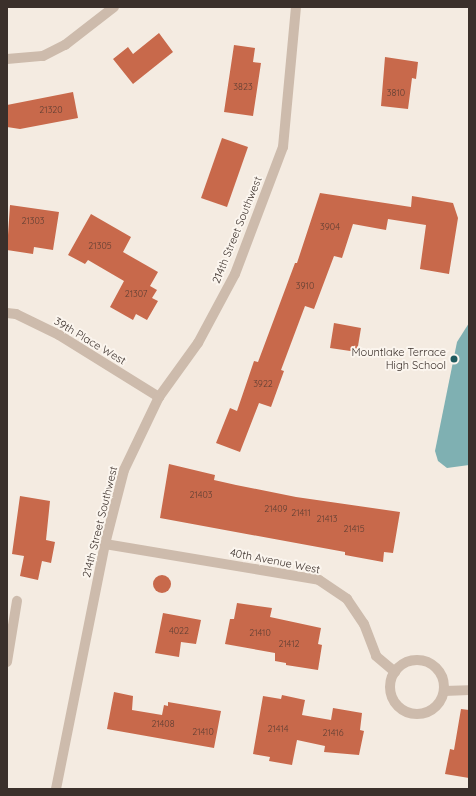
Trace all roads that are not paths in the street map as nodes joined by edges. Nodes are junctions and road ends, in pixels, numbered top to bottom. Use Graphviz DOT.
graph roads {
  1 [pos="114,7"];
  2 [pos="296,7"];
  3 [pos="7,59"];
  4 [pos="7,313"];
  5 [pos="159,396"];
  6 [pos="105,544"];
  7 [pos="17,601"];
  8 [pos="7,662"];
  9 [pos="395,672"];
  10 [pos="469,690"];
  11 [pos="444,691"];
  12 [pos="56,789"];
  1 -- 3 [label="street"];
  2 -- 5 [label="street, 214th Street Southwest"];
  4 -- 5 [label="street, 39th Place West"];
  5 -- 6 [label="street, 214th Street Southwest"];
  6 -- 9 [label="street, 40th Avenue West"];
  6 -- 12 [label="street, 214th Street Southwest"];
  7 -- 8 [label="street"];
  9 -- 11 [label="street"];
  9 -- 11 [label="street"];
  10 -- 11 [label="street"];
}
